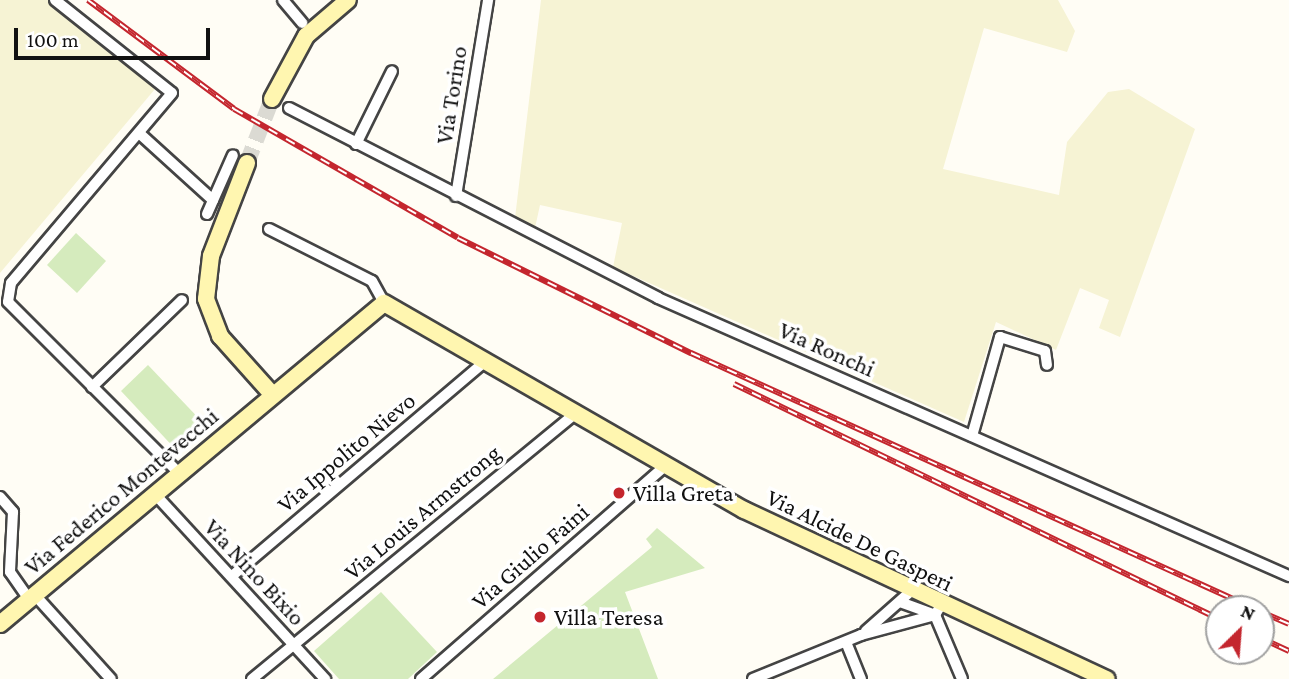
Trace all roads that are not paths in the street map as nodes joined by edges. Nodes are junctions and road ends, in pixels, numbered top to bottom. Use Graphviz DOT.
graph roads {
  1 [pos="55,0"];
  2 [pos="283,0"];
  3 [pos="348,0"];
  4 [pos="488,0"];
  5 [pos="302,23"];
  6 [pos="392,71"];
  7 [pos="272,99"];
  8 [pos="289,108"];
  9 [pos="138,133"];
  10 [pos="356,144"];
  11 [pos="240,159"];
  12 [pos="456,196"];
  13 [pos="213,200"];
  14 [pos="207,214"];
  15 [pos="270,229"];
  16 [pos="182,300"];
  17 [pos="384,303"];
  18 [pos="238,360"];
  19 [pos="487,360"];
  20 [pos="1047,365"];
  21 [pos="92,387"];
  22 [pos="271,393"];
  23 [pos="258,405"];
  24 [pos="577,412"];
  25 [pos="972,436"];
  26 [pos="666,465"];
  27 [pos="178,472"];
  28 [pos="154,493"];
  29 [pos="0,497"];
  30 [pos="232,576"];
  31 [pos="1289,576"];
  32 [pos="906,596"];
  33 [pos="32,597"];
  34 [pos="937,610"];
  35 [pos="0,624"];
  36 [pos="861,635"];
  37 [pos="846,642"];
  38 [pos="294,645"];
  39 [pos="111,679"];
  40 [pos="252,679"];
  41 [pos="325,679"];
  42 [pos="421,679"];
  43 [pos="754,679"];
  44 [pos="861,679"];
  45 [pos="962,679"];
  46 [pos="1106,679"];
  1 -- 9 [label="street"];
  2 -- 5 [label="street"];
  3 -- 7 [label="street"];
  4 -- 12 [label="street, Via Torino"];
  6 -- 10 [label="street"];
  8 -- 10 [label="street, Via Ronchi"];
  9 -- 13 [label="street"];
  9 -- 21 [label="street"];
  10 -- 12 [label="street, Via Ronchi"];
  11 -- 13 [label="street"];
  11 -- 18 [label="street"];
  12 -- 25 [label="street, Via Ronchi"];
  13 -- 14 [label="street"];
  15 -- 17 [label="street, Via Alcide De Gasperi"];
  16 -- 21 [label="street"];
  17 -- 19 [label="street, Via Alcide De Gasperi"];
  17 -- 22 [label="street"];
  18 -- 22 [label="street"];
  18 -- 23 [label="street"];
  19 -- 24 [label="street, Via Alcide De Gasperi"];
  19 -- 30 [label="street, Via Ippolito Nievo"];
  20 -- 25 [label="street"];
  21 -- 27 [label="street"];
  22 -- 23 [label="street, Via Federico Montevecchi"];
  23 -- 27 [label="street, Via Federico Montevecchi"];
  24 -- 26 [label="street, Via Alcide De Gasperi"];
  24 -- 38 [label="street, Via Louis Armstrong"];
  25 -- 31 [label="street, Via Ronchi"];
  26 -- 32 [label="street, Via Alcide De Gasperi"];
  26 -- 42 [label="street, Via Giulio Faini"];
  27 -- 28 [label="street, Via Federico Montevecchi"];
  28 -- 30 [label="street, Via Nino Bixio"];
  28 -- 33 [label="street, Via Federico Montevecchi"];
  29 -- 33 [label="street"];
  30 -- 38 [label="street, Via Nino Bixio"];
  32 -- 34 [label="street, Via Alcide De Gasperi"];
  32 -- 34 [label="street"];
  32 -- 36 [label="street"];
  33 -- 35 [label="street, Via Federico Montevecchi"];
  33 -- 39 [label="street"];
  34 -- 36 [label="street"];
  34 -- 45 [label="street"];
  34 -- 46 [label="street, Via Alcide De Gasperi"];
  36 -- 37 [label="street"];
  37 -- 43 [label="street"];
  37 -- 44 [label="street"];
  38 -- 40 [label="street, Via Louis Armstrong"];
  38 -- 41 [label="street, Via Nino Bixio"];
}
